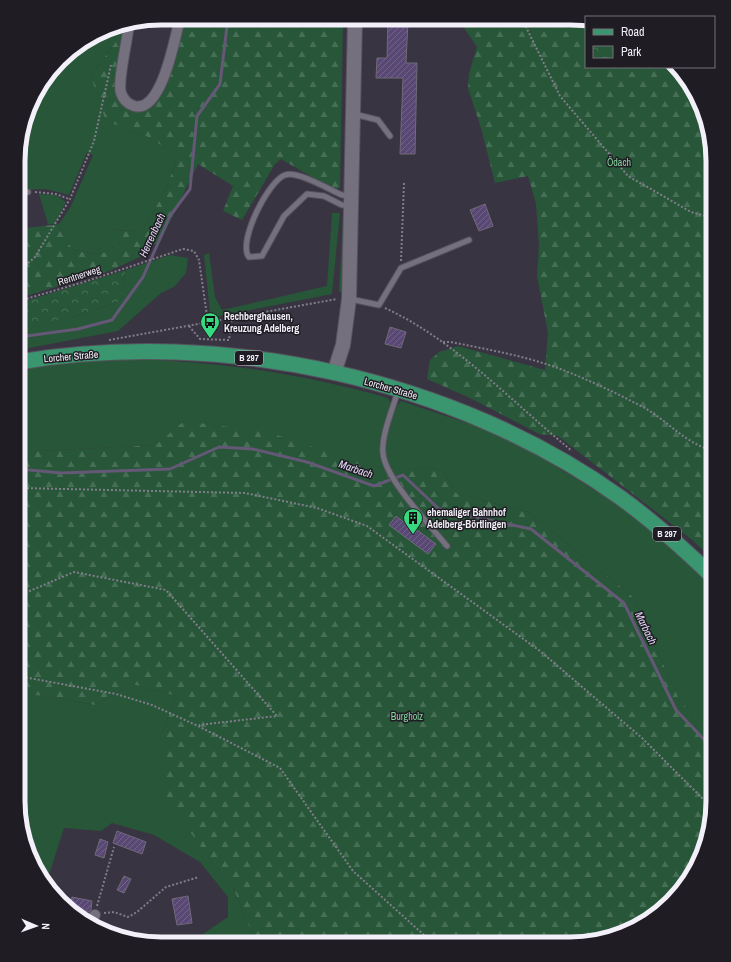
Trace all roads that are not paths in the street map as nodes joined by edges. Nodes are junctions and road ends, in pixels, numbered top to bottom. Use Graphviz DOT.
graph roads {
  1 [pos="178,25"];
  2 [pos="355,25"];
  3 [pos="128,29"];
  4 [pos="353,114"];
  5 [pos="390,136"];
  6 [pos="351,201"];
  7 [pos="469,240"];
  8 [pos="342,299"];
  9 [pos="25,361"];
  10 [pos="334,373"];
  11 [pos="399,389"];
  12 [pos="447,546"];
  13 [pos="706,570"];
  1 -- 3 [label="street"];
  2 -- 4 [label="main road"];
  4 -- 5 [label="lane"];
  4 -- 6 [label="main road"];
  6 -- 6 [label="lane"];
  6 -- 8 [label="main road"];
  7 -- 8 [label="lane"];
  8 -- 10 [label="main road"];
  9 -- 10 [label="main road, Lorcher Straße / B 297"];
  10 -- 11 [label="main road, Lorcher Straße / B 297"];
  11 -- 12 [label="lane"];
  11 -- 13 [label="main road, Lorcher Straße / B 297"];
}
